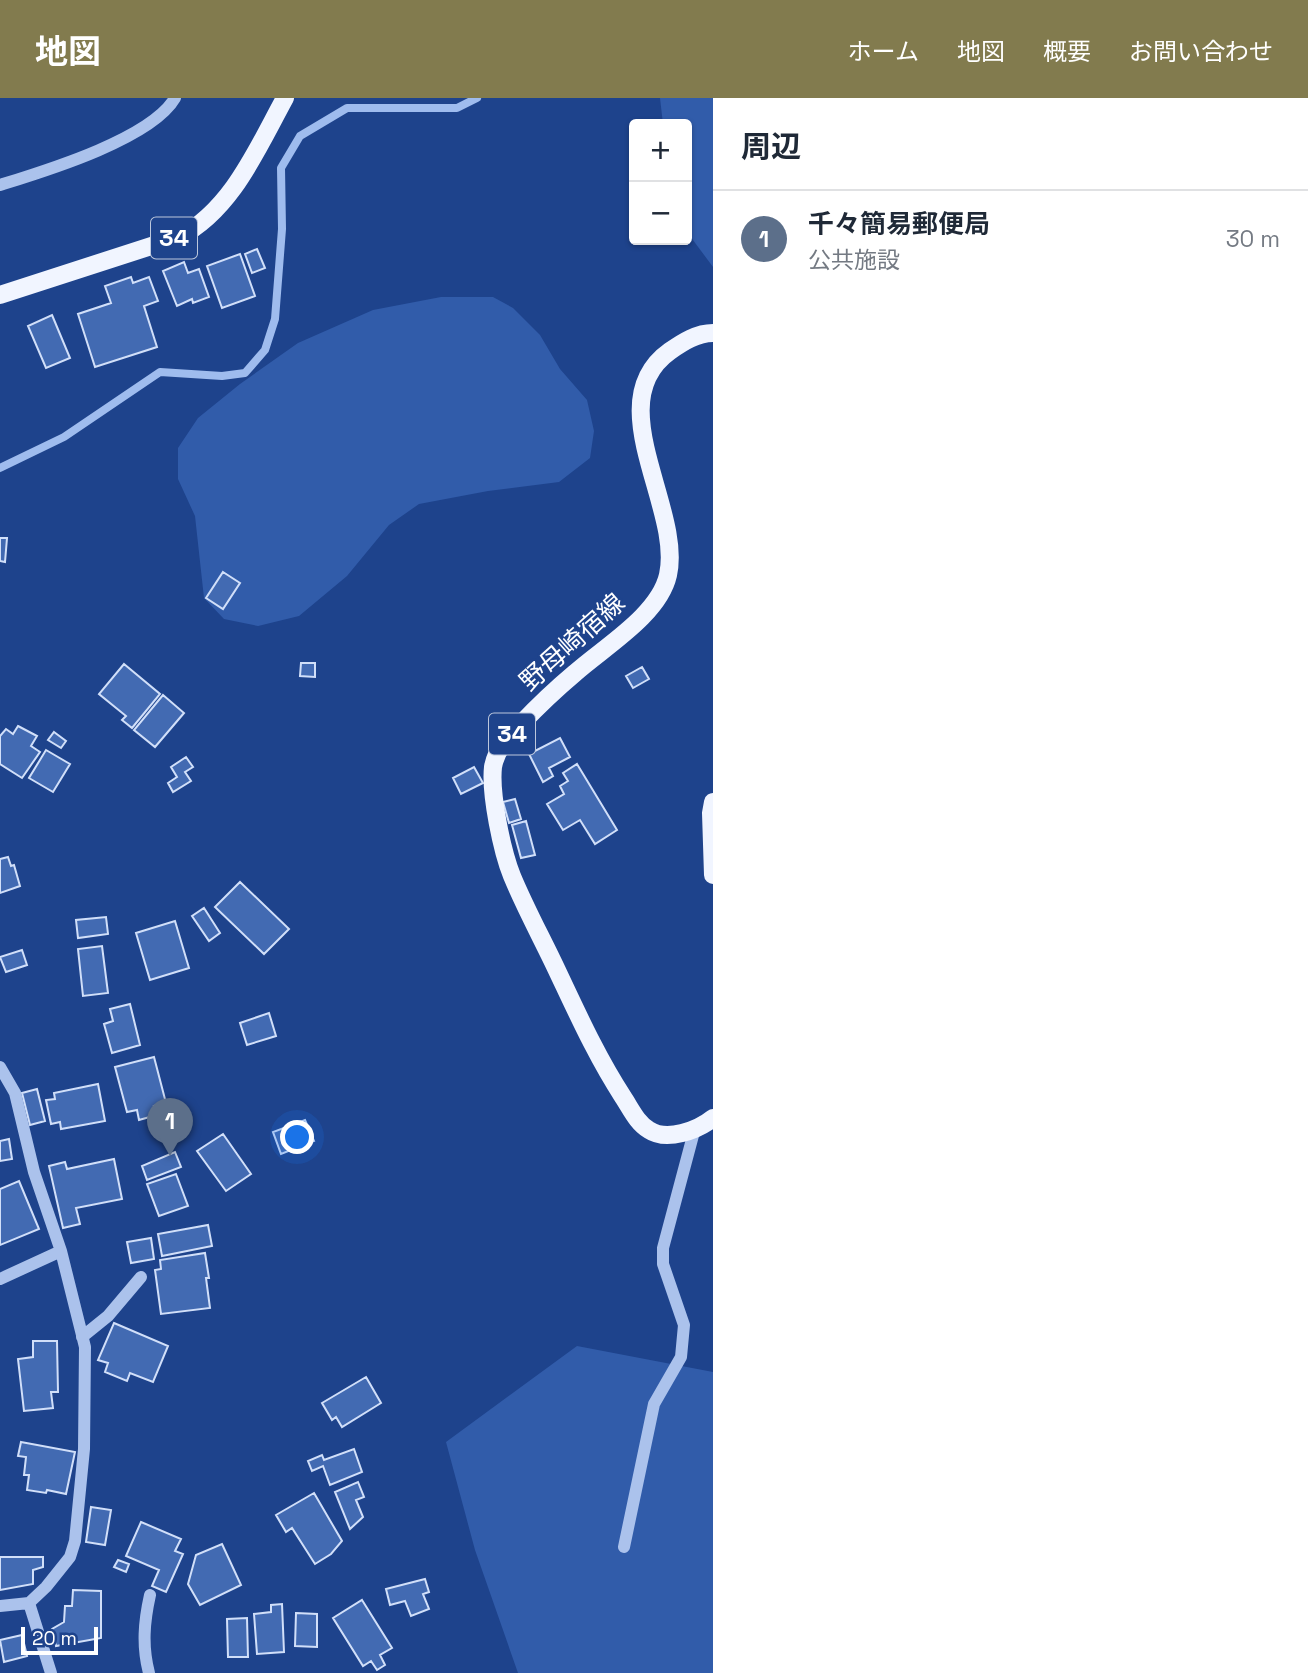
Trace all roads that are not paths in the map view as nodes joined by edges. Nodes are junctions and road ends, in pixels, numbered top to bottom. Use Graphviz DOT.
graph roads {
  1 [pos="175,98"];
  2 [pos="285,98"];
  3 [pos="0,185"];
  4 [pos="0,295"];
  5 [pos="713,333"];
  6 [pos="713,802"];
  7 [pos="713,875"];
  8 [pos="0,1067"];
  9 [pos="713,1118"];
  10 [pos="695,1128"];
  11 [pos="61,1251"];
  12 [pos="141,1277"];
  13 [pos="0,1279"];
  14 [pos="82,1337"];
  15 [pos="624,1547"];
  16 [pos="150,1595"];
  17 [pos="29,1603"];
  18 [pos="0,1606"];
  19 [pos="51,1673"];
  20 [pos="149,1673"];
  1 -- 3 [label="street"];
  2 -- 4 [label="main road, 34"];
  5 -- 10 [label="main road, 野母崎宿線 / 34"];
  6 -- 7 [label="main road"];
  8 -- 11 [label="street"];
  9 -- 10 [label="main road, 野母崎宿線 / 34"];
  10 -- 15 [label="street"];
  11 -- 13 [label="street"];
  11 -- 14 [label="street"];
  12 -- 14 [label="street"];
  14 -- 17 [label="street"];
  16 -- 20 [label="street"];
  17 -- 18 [label="street"];
  17 -- 19 [label="street"];
}
